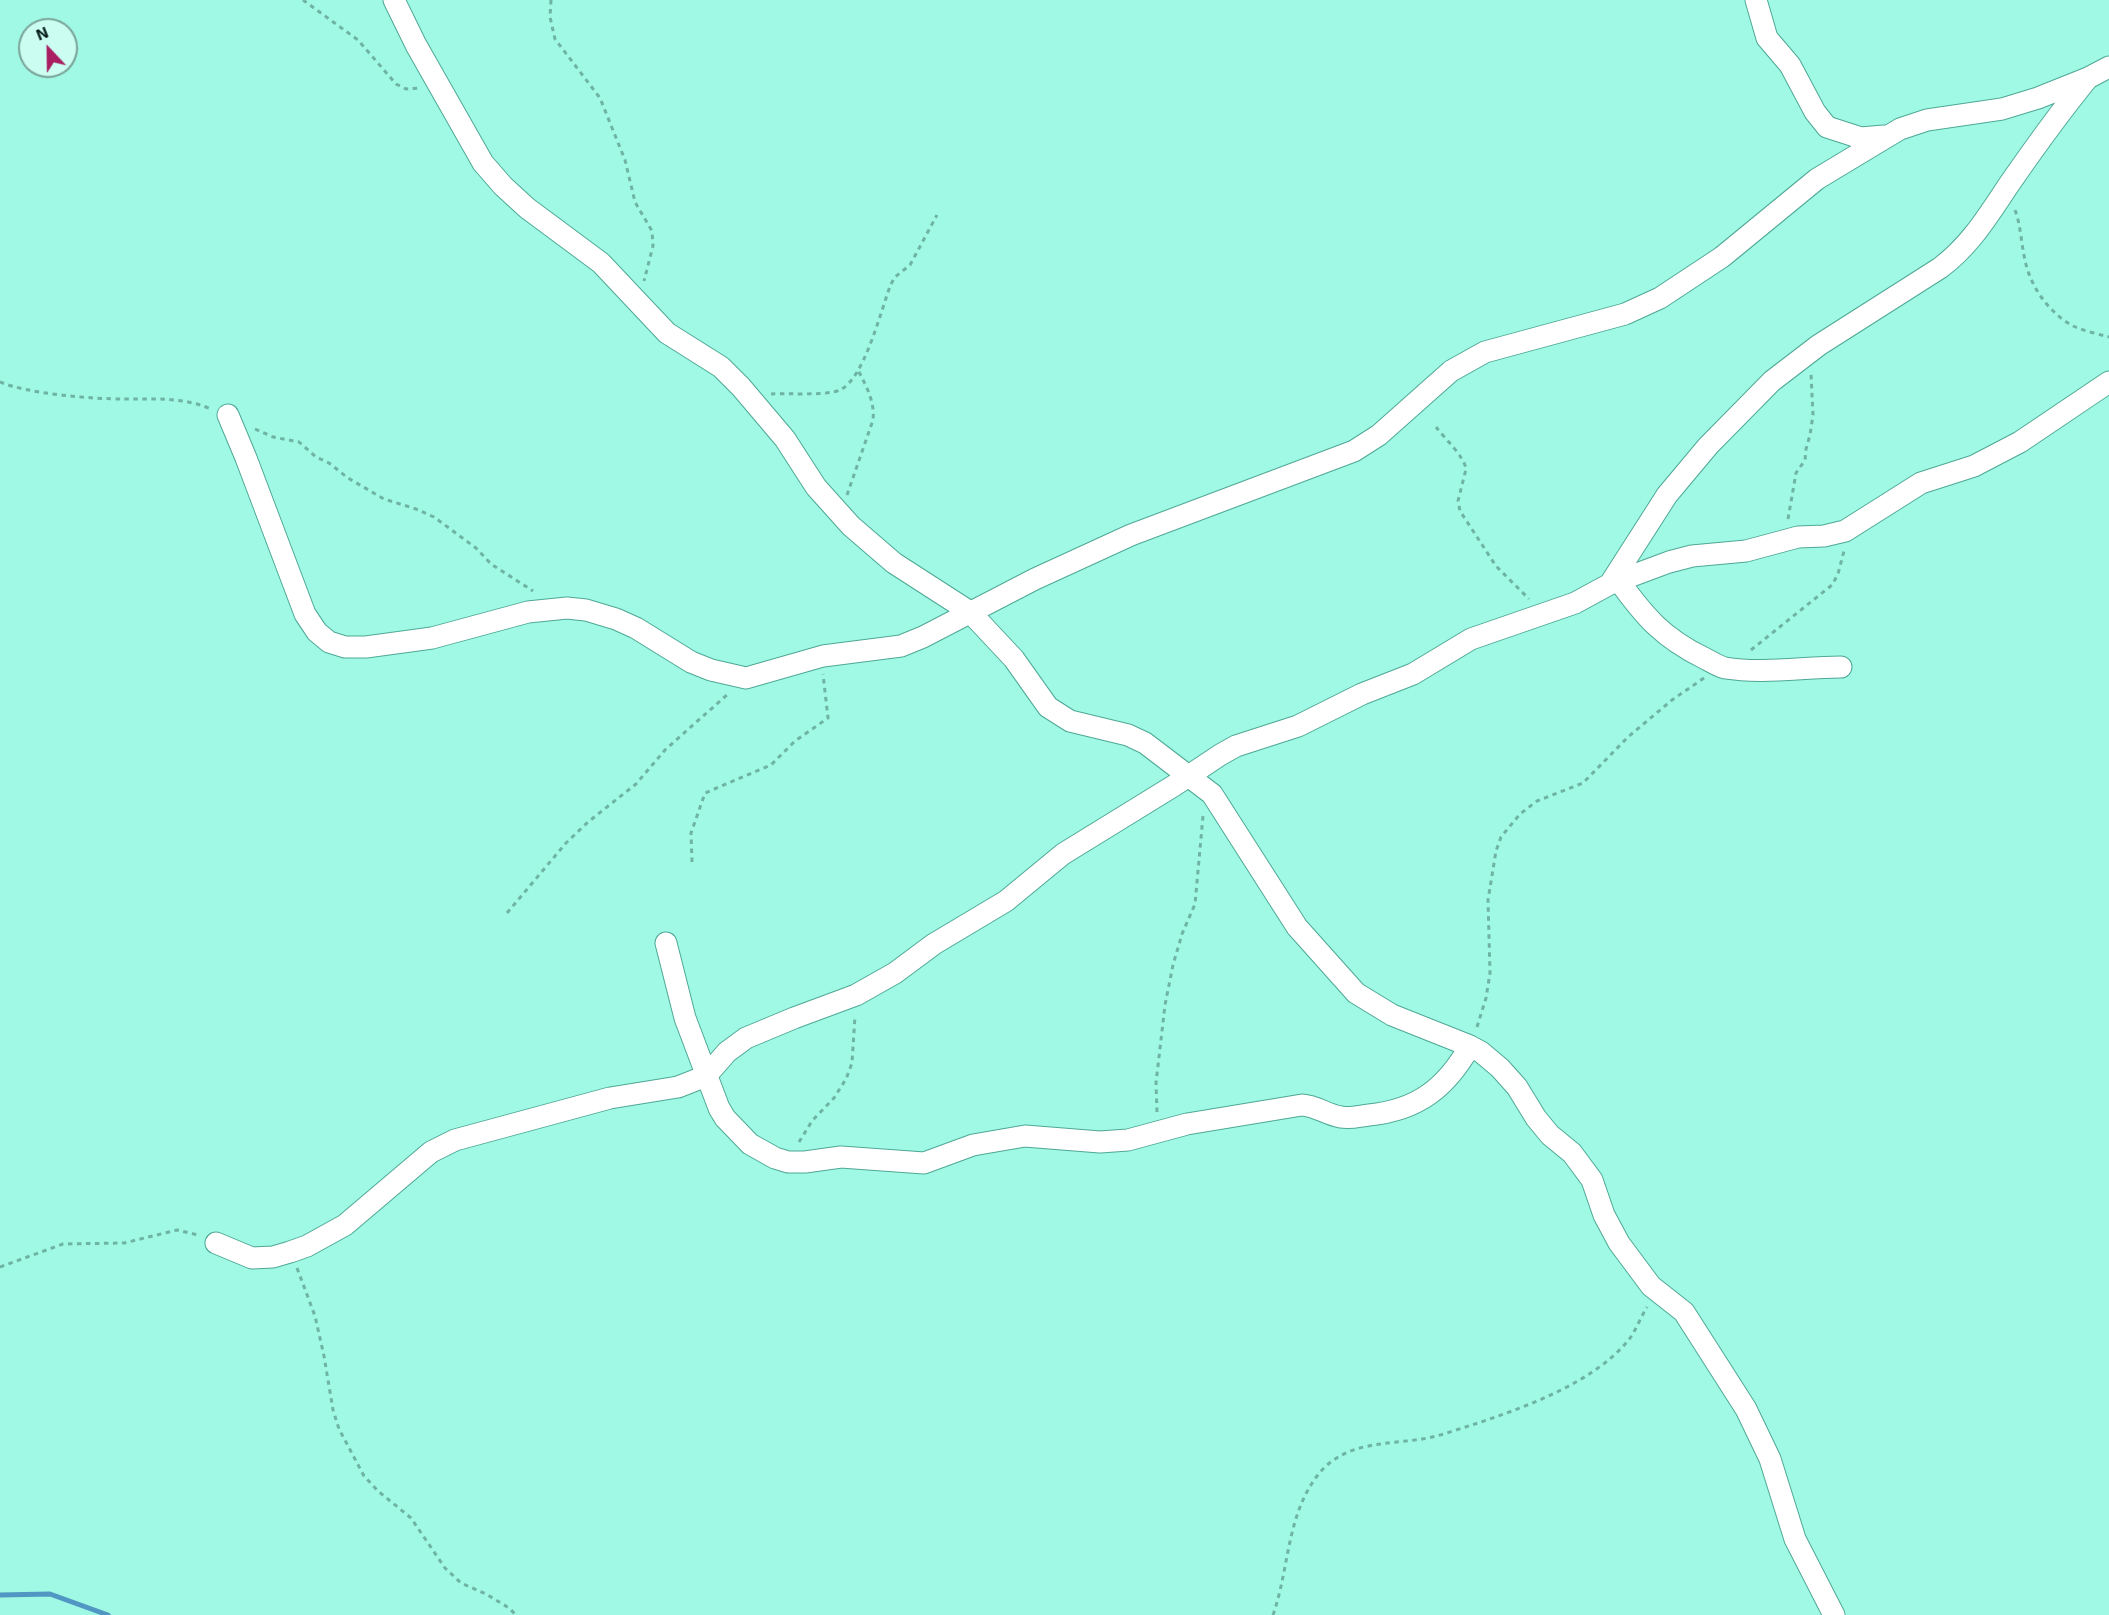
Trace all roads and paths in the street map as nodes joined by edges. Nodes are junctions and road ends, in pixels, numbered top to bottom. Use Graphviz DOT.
graph roads {
  1 [pos="303,0"];
  2 [pos="394,0"];
  3 [pos="551,0"];
  4 [pos="1756,0"];
  5 [pos="2109,67"];
  6 [pos="2088,78"];
  7 [pos="438,84"];
  8 [pos="1887,135"];
  9 [pos="2006,189"];
  10 [pos="937,215"];
  11 [pos="638,303"];
  12 [pos="2109,337"];
  13 [pos="1809,352"];
  14 [pos="858,370"];
  15 [pos="0,382"];
  16 [pos="2109,382"];
  17 [pos="749,395"];
  18 [pos="228,415"];
  19 [pos="1436,427"];
  20 [pos="840,513"];
  21 [pos="1845,531"];
  22 [pos="1784,541"];
  23 [pos="1615,582"];
  24 [pos="567,609"];
  25 [pos="970,612"];
  26 [pos="1548,612"];
  27 [pos="823,656"];
  28 [pos="1841,667"];
  29 [pos="1723,668"];
  30 [pos="746,678"];
  31 [pos="1188,776"];
  32 [pos="1212,795"];
  33 [pos="692,862"];
  34 [pos="507,913"];
  35 [pos="666,943"];
  36 [pos="856,995"];
  37 [pos="1470,1046"];
  38 [pos="706,1076"];
  39 [pos="1158,1132"];
  40 [pos="788,1162"];
  41 [pos="216,1243"];
  42 [pos="290,1252"];
  43 [pos="0,1267"];
  44 [pos="1657,1290"];
  45 [pos="516,1615"];
  46 [pos="1273,1615"];
  47 [pos="1834,1615"];
  1 -- 7 [label="path"];
  2 -- 7 [label="street"];
  3 -- 11 [label="path"];
  4 -- 8 [label="street"];
  5 -- 6 [label="street"];
  6 -- 8 [label="street"];
  6 -- 9 [label="street"];
  7 -- 11 [label="street"];
  8 -- 25 [label="street"];
  9 -- 12 [label="path"];
  9 -- 13 [label="street"];
  10 -- 14 [label="path"];
  11 -- 17 [label="street"];
  13 -- 22 [label="path"];
  13 -- 23 [label="street"];
  14 -- 17 [label="path"];
  14 -- 20 [label="path"];
  15 -- 18 [label="path"];
  16 -- 21 [label="street"];
  17 -- 20 [label="street"];
  18 -- 24 [label="path"];
  18 -- 24 [label="street"];
  19 -- 26 [label="path"];
  20 -- 25 [label="street"];
  21 -- 22 [label="street"];
  21 -- 29 [label="path"];
  22 -- 23 [label="street"];
  23 -- 26 [label="street"];
  23 -- 29 [label="street"];
  24 -- 30 [label="street"];
  25 -- 27 [label="street"];
  25 -- 31 [label="street"];
  26 -- 31 [label="street"];
  27 -- 30 [label="street"];
  27 -- 33 [label="path"];
  28 -- 29 [label="street"];
  29 -- 37 [label="path"];
  30 -- 34 [label="path"];
  31 -- 32 [label="street"];
  31 -- 36 [label="street"];
  32 -- 37 [label="street"];
  32 -- 39 [label="path"];
  35 -- 38 [label="street"];
  36 -- 38 [label="street"];
  36 -- 40 [label="path"];
  37 -- 39 [label="street"];
  37 -- 44 [label="street"];
  38 -- 40 [label="street"];
  38 -- 42 [label="street"];
  39 -- 40 [label="street"];
  41 -- 42 [label="street"];
  41 -- 43 [label="path"];
  42 -- 45 [label="path"];
  44 -- 46 [label="path"];
  44 -- 47 [label="street"];
}
